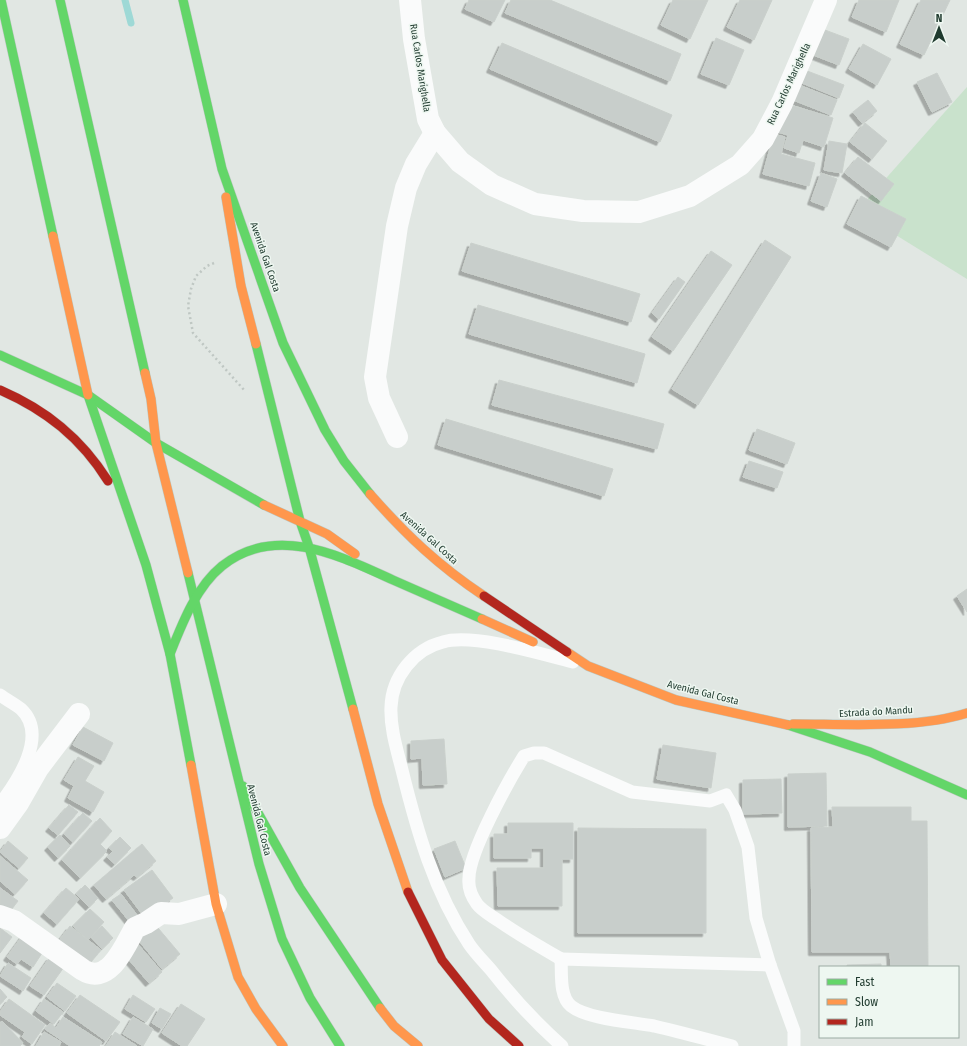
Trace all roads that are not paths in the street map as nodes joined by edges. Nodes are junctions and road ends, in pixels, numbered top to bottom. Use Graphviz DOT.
graph roads {
  1 [pos="1,0"];
  2 [pos="60,0"];
  3 [pos="183,0"];
  4 [pos="410,0"];
  5 [pos="826,0"];
  6 [pos="435,133"];
  7 [pos="222,169"];
  8 [pos="0,355"];
  9 [pos="0,390"];
  10 [pos="88,395"];
  11 [pos="397,437"];
  12 [pos="156,443"];
  13 [pos="129,516"];
  14 [pos="300,521"];
  15 [pos="309,547"];
  16 [pos="378,573"];
  17 [pos="194,602"];
  18 [pos="170,654"];
  19 [pos="588,666"];
  20 [pos="0,695"];
  21 [pos="967,713"];
  22 [pos="79,714"];
  23 [pos="786,724"];
  24 [pos="238,776"];
  25 [pos="967,795"];
  26 [pos="0,804"];
  27 [pos="0,828"];
  28 [pos="216,904"];
  29 [pos="0,916"];
  30 [pos="561,959"];
  31 [pos="770,965"];
  32 [pos="283,1046"];
  33 [pos="340,1046"];
  34 [pos="418,1046"];
  35 [pos="519,1046"];
  36 [pos="562,1046"];
  37 [pos="732,1046"];
  38 [pos="794,1046"];
  1 -- 10 [label="main road"];
  2 -- 12 [label="main road, Avenida Gal Costa"];
  3 -- 7 [label="main road, Avenida Gal Costa"];
  4 -- 6 [label="street, Rua Carlos Marighella"];
  5 -- 6 [label="street, Rua Carlos Marighella"];
  6 -- 11 [label="street"];
  7 -- 14 [label="main road"];
  7 -- 19 [label="main road, Avenida Gal Costa"];
  8 -- 10 [label="main road"];
  9 -- 13 [label="main road"];
  10 -- 12 [label="main road"];
  10 -- 13 [label="main road"];
  12 -- 14 [label="main road"];
  12 -- 17 [label="main road, Avenida Gal Costa"];
  13 -- 18 [label="main road"];
  14 -- 15 [label="main road"];
  14 -- 16 [label="main road"];
  15 -- 16 [label="main road"];
  15 -- 17 [label="main road"];
  15 -- 35 [label="main road"];
  16 -- 19 [label="main road"];
  17 -- 18 [label="main road"];
  17 -- 24 [label="main road, Avenida Gal Costa"];
  18 -- 28 [label="main road"];
  19 -- 23 [label="main road, Avenida Gal Costa"];
  19 -- 36 [label="lane"];
  20 -- 26 [label="lane"];
  21 -- 23 [label="main road, Estrada do Mandu"];
  22 -- 27 [label="street"];
  23 -- 25 [label="main road, Avenida Gal Costa"];
  24 -- 33 [label="main road, Avenida Gal Costa"];
  24 -- 34 [label="main road"];
  28 -- 29 [label="street"];
  28 -- 32 [label="main road"];
  30 -- 31 [label="lane"];
  30 -- 31 [label="lane"];
  30 -- 37 [label="lane"];
  31 -- 38 [label="lane"];
}
